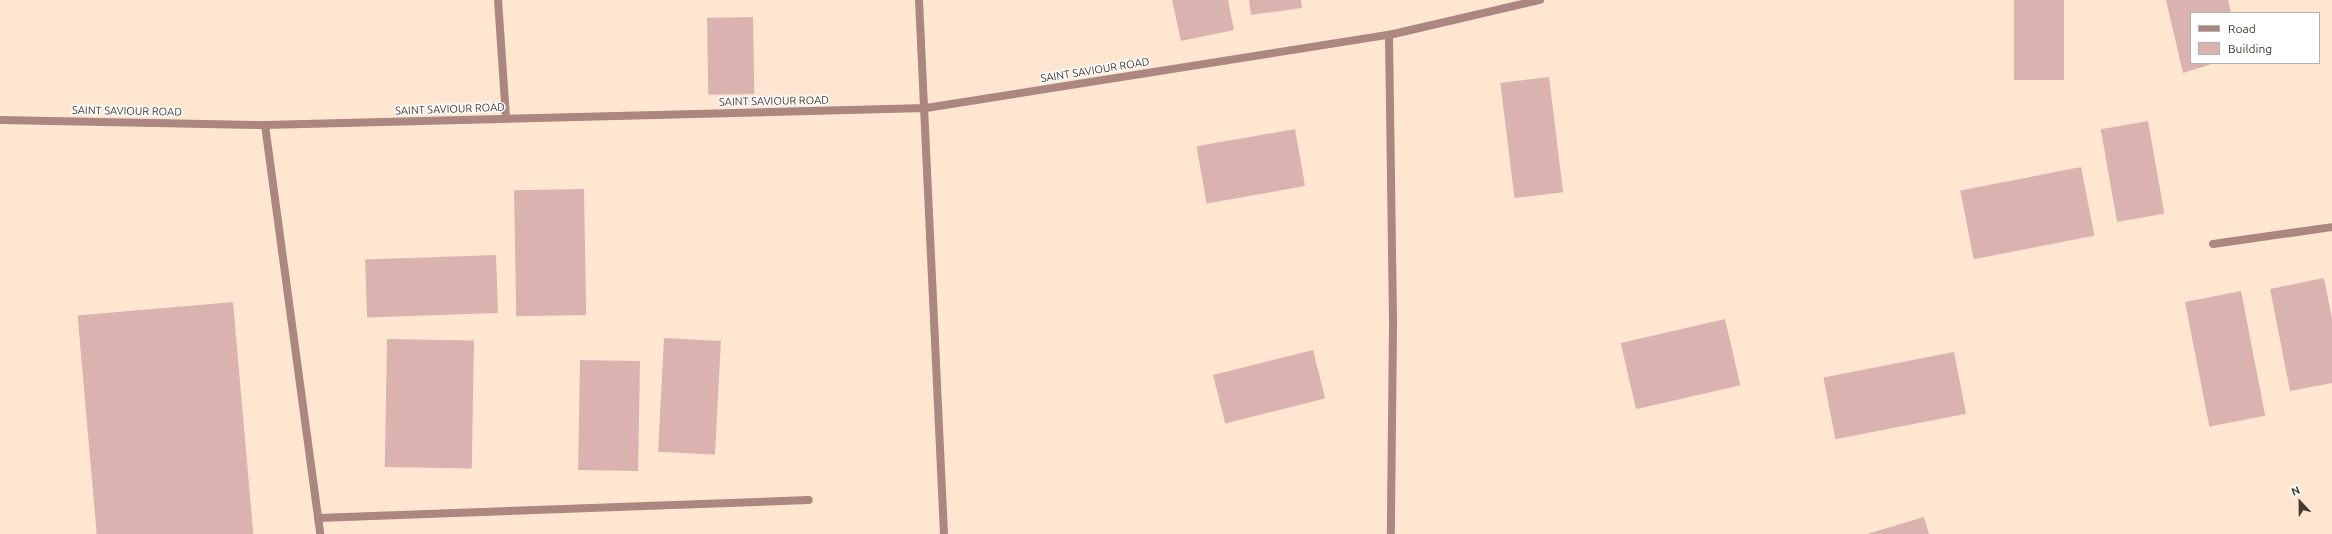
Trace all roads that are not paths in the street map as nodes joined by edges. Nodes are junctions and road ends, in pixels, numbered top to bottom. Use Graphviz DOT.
graph roads {
  1 [pos="498,0"];
  2 [pos="920,0"];
  3 [pos="1540,0"];
  4 [pos="1389,35"];
  5 [pos="926,108"];
  6 [pos="506,118"];
  7 [pos="0,120"];
  8 [pos="265,125"];
  9 [pos="2332,227"];
  10 [pos="2213,244"];
  11 [pos="809,500"];
  12 [pos="318,518"];
  13 [pos="320,534"];
  14 [pos="944,534"];
  15 [pos="1391,534"];
  1 -- 6 [label="street"];
  2 -- 5 [label="street"];
  3 -- 4 [label="street, SAINT SAVIOUR ROAD"];
  4 -- 5 [label="street, SAINT SAVIOUR ROAD"];
  4 -- 15 [label="street"];
  5 -- 6 [label="street, SAINT SAVIOUR ROAD"];
  5 -- 14 [label="street"];
  6 -- 8 [label="street, SAINT SAVIOUR ROAD"];
  7 -- 8 [label="street, SAINT SAVIOUR ROAD"];
  8 -- 12 [label="street"];
  9 -- 10 [label="street"];
  11 -- 12 [label="street"];
  12 -- 13 [label="street"];
}
